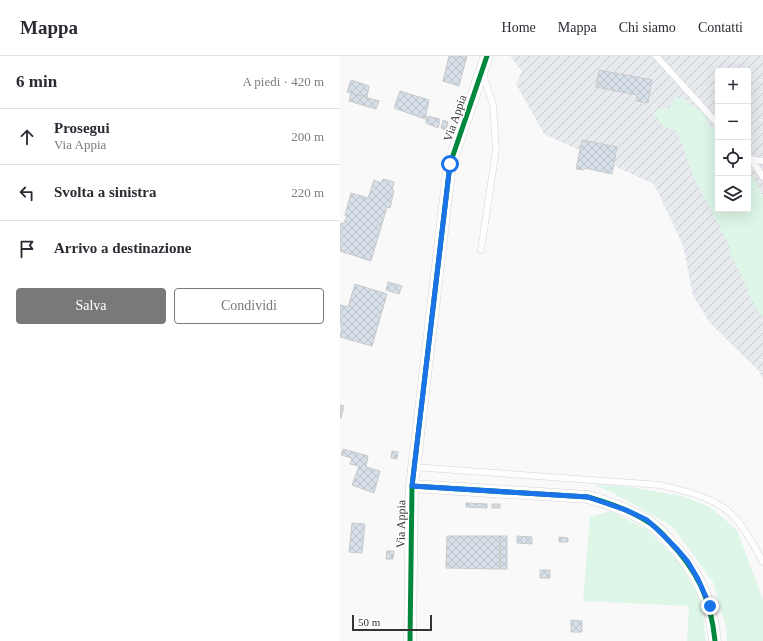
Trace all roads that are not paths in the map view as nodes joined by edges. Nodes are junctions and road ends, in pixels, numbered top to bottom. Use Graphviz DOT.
graph roads {
  1 [pos="487,56"];
  2 [pos="656,56"];
  3 [pos="482,70"];
  4 [pos="715,121"];
  5 [pos="751,158"];
  6 [pos="751,161"];
  7 [pos="763,161"];
  8 [pos="763,177"];
  9 [pos="481,250"];
  10 [pos="413,467"];
  11 [pos="412,486"];
  12 [pos="763,562"];
  13 [pos="410,641"];
  14 [pos="715,641"];
  1 -- 3 [label="street, Via Appia"];
  2 -- 4 [label="lane"];
  3 -- 9 [label="lane"];
  3 -- 10 [label="street, Via Appia"];
  5 -- 7 [label="lane"];
  6 -- 8 [label="lane"];
  10 -- 11 [label="street, Via Appia"];
  10 -- 12 [label="lane"];
  11 -- 13 [label="street, Via Appia"];
  11 -- 14 [label="street"];
}
